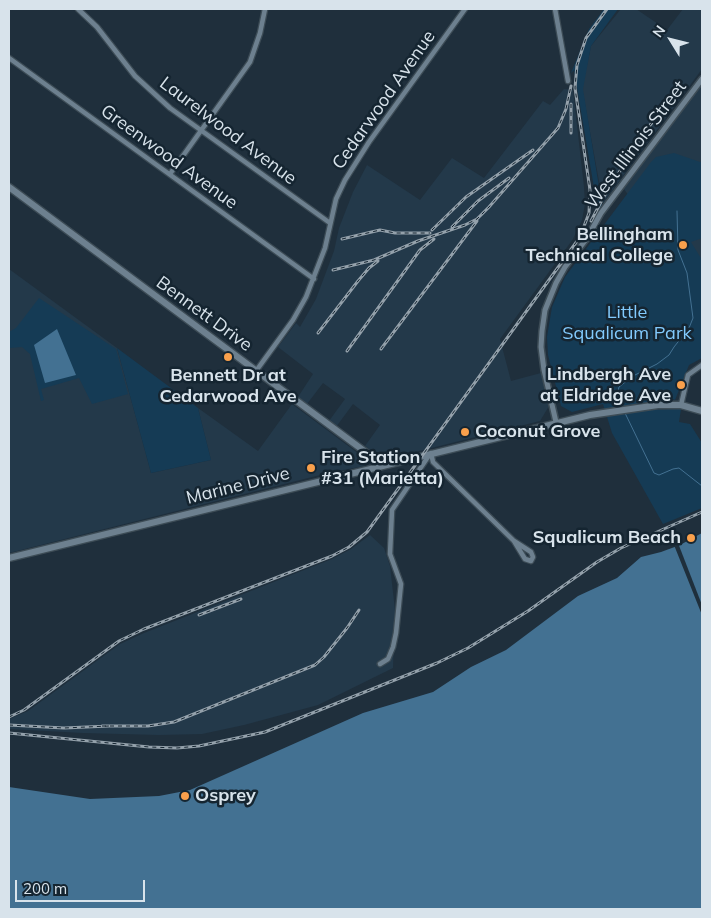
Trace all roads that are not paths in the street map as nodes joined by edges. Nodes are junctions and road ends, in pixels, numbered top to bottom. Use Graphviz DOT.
graph roads {
  1 [pos="78,9"];
  2 [pos="265,9"];
  3 [pos="465,9"];
  4 [pos="556,9"];
  5 [pos="9,58"];
  6 [pos="702,79"];
  7 [pos="568,81"];
  8 [pos="201,130"];
  9 [pos="170,174"];
  10 [pos="9,187"];
  11 [pos="330,222"];
  12 [pos="314,278"];
  13 [pos="702,365"];
  14 [pos="256,371"];
  15 [pos="681,405"];
  16 [pos="702,410"];
  17 [pos="556,422"];
  18 [pos="431,453"];
  19 [pos="383,465"];
  20 [pos="514,541"];
  21 [pos="9,558"];
  22 [pos="380,664"];
  1 -- 8 [label="street, Laurelwood Avenue"];
  2 -- 8 [label="street"];
  3 -- 11 [label="street, Cedarwood Avenue"];
  4 -- 7 [label="street"];
  5 -- 9 [label="street, Greenwood Avenue"];
  6 -- 17 [label="street, West Illinois Street"];
  8 -- 9 [label="street"];
  8 -- 11 [label="street, Laurelwood Avenue"];
  9 -- 12 [label="street, Greenwood Avenue"];
  10 -- 14 [label="main road, Bennett Drive"];
  11 -- 12 [label="street, Cedarwood Avenue"];
  12 -- 14 [label="street, Cedarwood Avenue"];
  13 -- 15 [label="street"];
  14 -- 19 [label="main road, Bennett Drive"];
  15 -- 16 [label="main road, Marine Drive"];
  15 -- 17 [label="main road, Marine Drive"];
  17 -- 18 [label="main road, Marine Drive"];
  18 -- 19 [label="main road, Marine Drive"];
  18 -- 20 [label="street"];
  18 -- 22 [label="street"];
  19 -- 21 [label="main road, Marine Drive"];
  20 -- 20 [label="street"];
}
